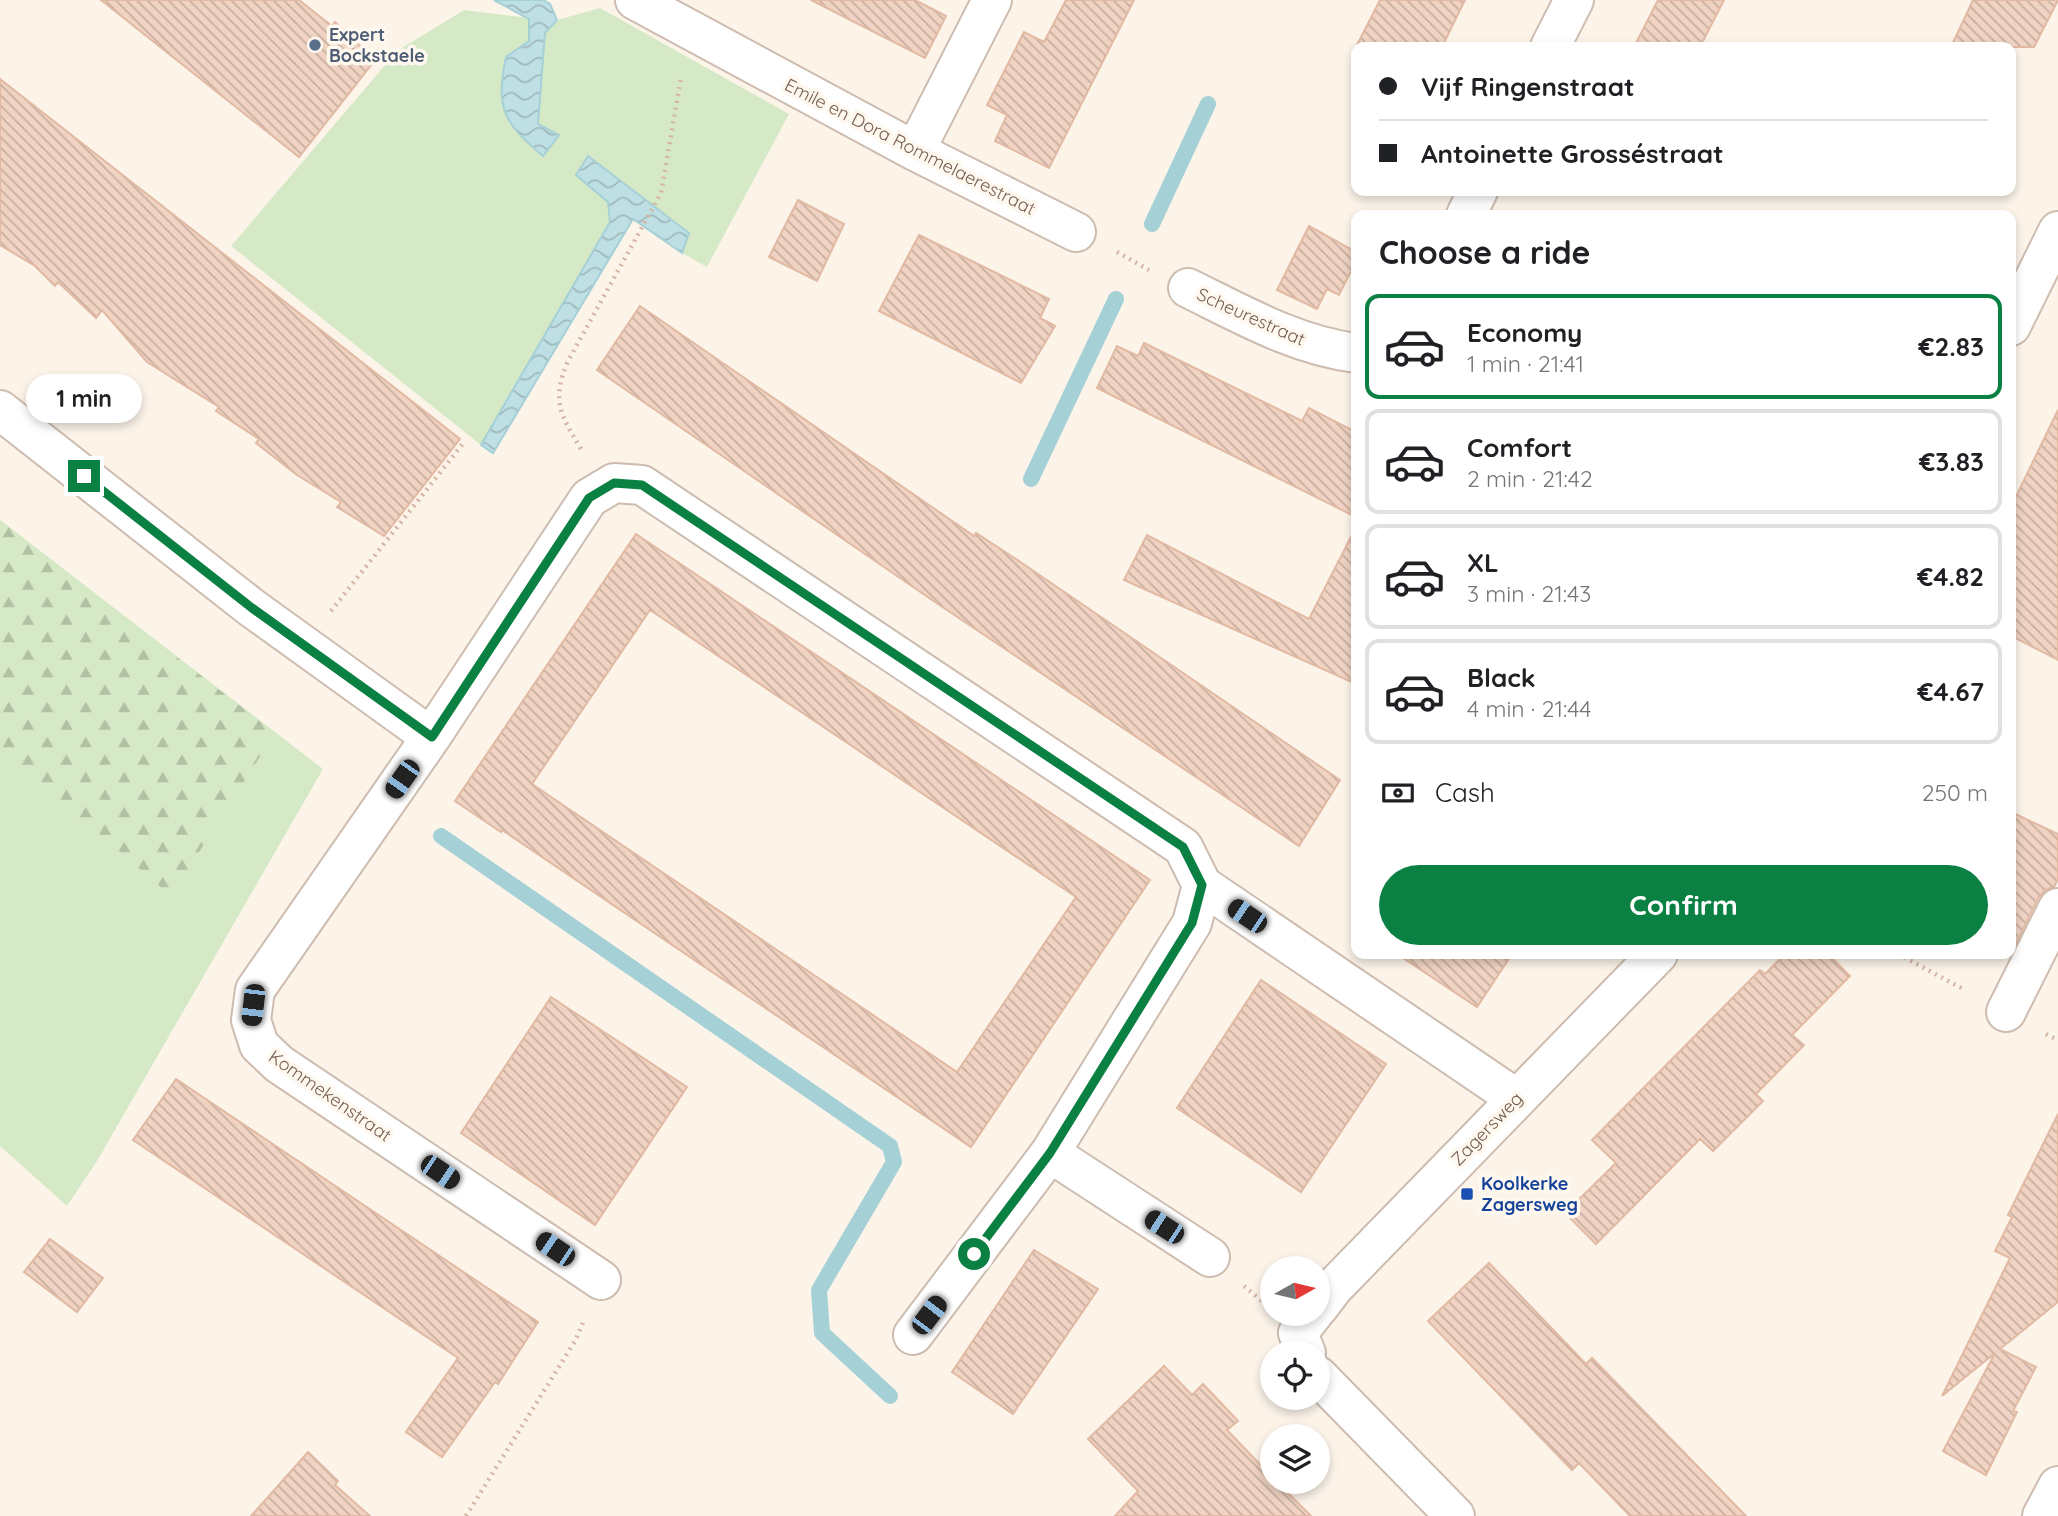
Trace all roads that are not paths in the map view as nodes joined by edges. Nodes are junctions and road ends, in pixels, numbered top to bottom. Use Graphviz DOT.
graph roads {
  1 [pos="635,0"];
  2 [pos="992,0"];
  3 [pos="1574,0"];
  4 [pos="1553,42"];
  5 [pos="915,151"];
  6 [pos="2058,231"];
  7 [pos="1076,232"];
  8 [pos="1188,288"];
  9 [pos="2016,316"];
  10 [pos="1351,352"];
  11 [pos="0,410"];
  12 [pos="432,737"];
  13 [pos="1202,885"];
  14 [pos="2058,908"];
  15 [pos="1653,959"];
  16 [pos="2006,1012"];
  17 [pos="1517,1099"];
  18 [pos="1050,1153"];
  19 [pos="1210,1257"];
  20 [pos="601,1280"];
  21 [pos="1330,1292"];
  22 [pos="913,1335"];
  23 [pos="1330,1388"];
  24 [pos="2058,1486"];
  25 [pos="1455,1516"];
  26 [pos="2042,1516"];
  1 -- 5 [label="street, Emile en Dora Rommelaerestraat"];
  2 -- 5 [label="street"];
  3 -- 4 [label="street"];
  5 -- 7 [label="street, Emile en Dora Rommelaerestraat"];
  6 -- 9 [label="street"];
  8 -- 10 [label="street, Scheurestraat"];
  11 -- 12 [label="street"];
  12 -- 13 [label="street, Kommekenstraat"];
  12 -- 20 [label="street, Kommekenstraat"];
  13 -- 17 [label="street"];
  13 -- 18 [label="street"];
  14 -- 16 [label="street"];
  15 -- 17 [label="street, Zagersweg"];
  17 -- 21 [label="street, Zagersweg"];
  18 -- 19 [label="street"];
  18 -- 22 [label="street"];
  23 -- 25 [label="street"];
  24 -- 26 [label="street"];
}
